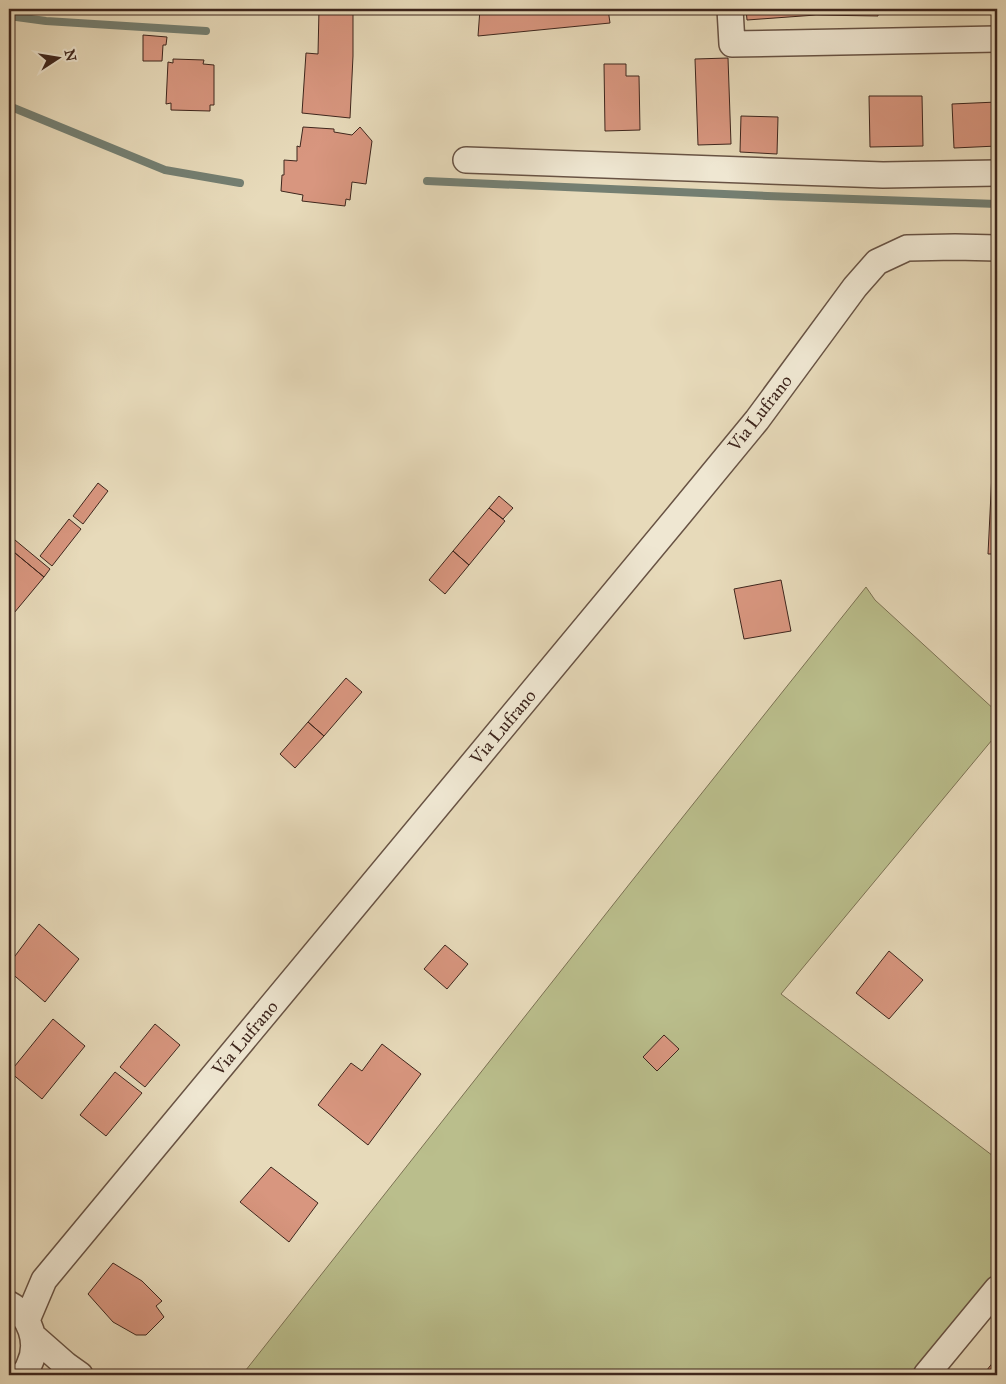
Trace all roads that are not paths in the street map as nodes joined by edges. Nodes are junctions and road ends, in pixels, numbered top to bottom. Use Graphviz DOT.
graph roads {
  1 [pos="730,9"];
  2 [pos="997,39"];
  3 [pos="466,160"];
  4 [pos="997,173"];
  5 [pos="997,248"];
  6 [pos="44,1280"];
  7 [pos="997,1289"];
  8 [pos="9,1292"];
  9 [pos="23,1320"];
  10 [pos="23,1375"];
  11 [pos="80,1375"];
  12 [pos="926,1375"];
  1 -- 2 [label="street"];
  3 -- 4 [label="street"];
  5 -- 6 [label="street, Via Lufrano"];
  6 -- 8 [label="street"];
  6 -- 9 [label="street, Via Lufrano"];
  7 -- 12 [label="street"];
  9 -- 10 [label="street, Via Lufrano"];
  9 -- 11 [label="street"];
}
